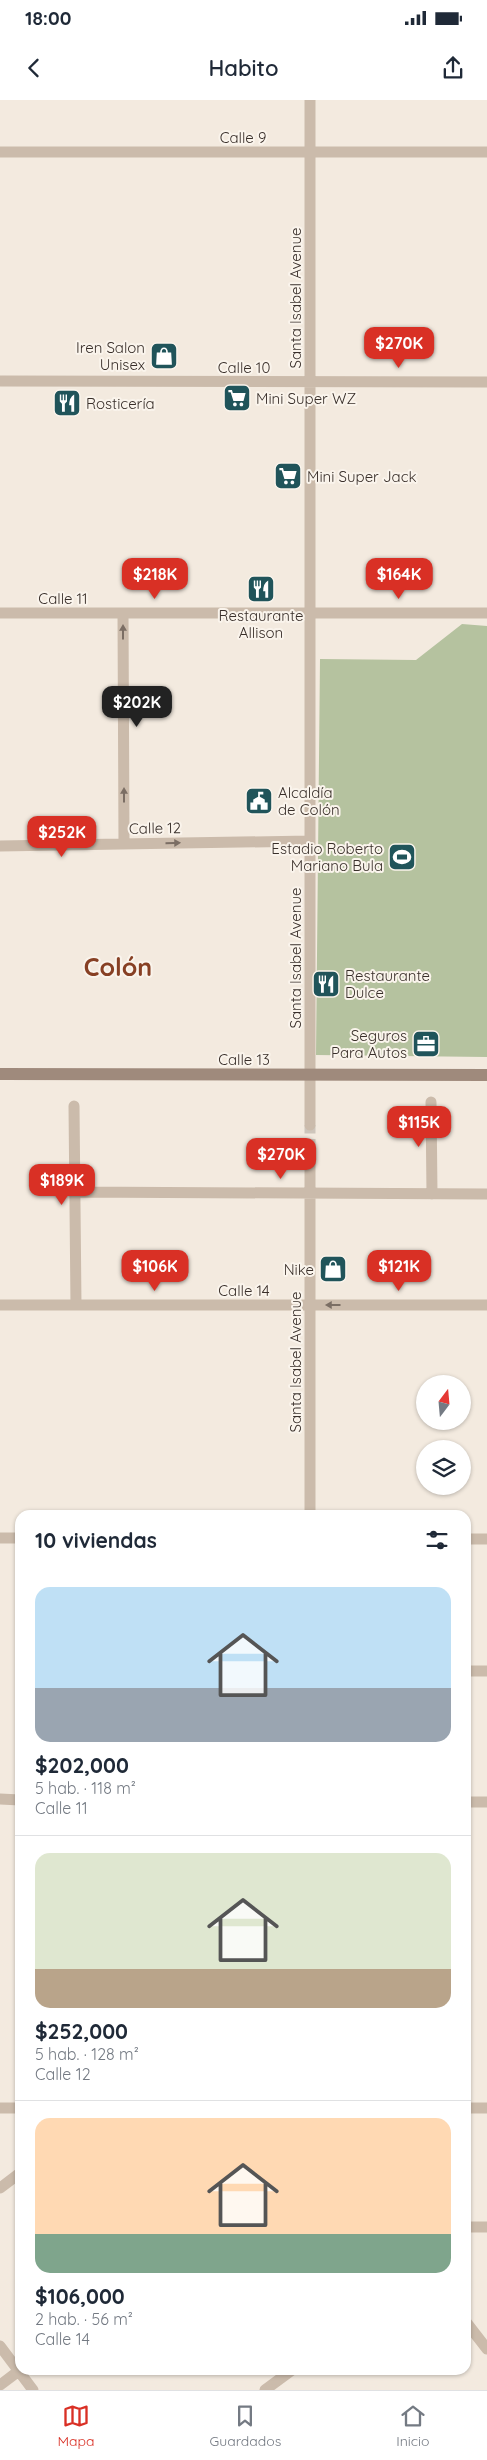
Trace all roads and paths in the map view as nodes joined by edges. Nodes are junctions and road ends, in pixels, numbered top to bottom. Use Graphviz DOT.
graph roads {
  1 [pos="310,100"];
  2 [pos="0,152"];
  3 [pos="310,152"];
  4 [pos="487,152"];
  5 [pos="0,381"];
  6 [pos="310,382"];
  7 [pos="487,382"];
  8 [pos="0,613"];
  9 [pos="123,613"];
  10 [pos="310,614"];
  11 [pos="487,614"];
  12 [pos="310,841"];
  13 [pos="124,844"];
  14 [pos="0,846"];
  15 [pos="0,1074"];
  16 [pos="310,1075"];
  17 [pos="487,1076"];
  18 [pos="431,1102"];
  19 [pos="74,1106"];
  20 [pos="310,1125"];
  21 [pos="310,1150"];
  22 [pos="75,1192"];
  23 [pos="311,1194"];
  24 [pos="432,1194"];
  25 [pos="487,1194"];
  26 [pos="0,1305"];
  27 [pos="76,1305"];
  28 [pos="310,1305"];
  29 [pos="487,1305"];
  30 [pos="310,1510"];
  31 [pos="0,1538"];
  32 [pos="15,1538"];
  33 [pos="471,1539"];
  34 [pos="487,1539"];
  35 [pos="471,1671"];
  36 [pos="487,1671"];
  37 [pos="0,1799"];
  38 [pos="15,1800"];
  39 [pos="471,1802"];
  40 [pos="487,1802"];
  41 [pos="0,2108"];
  42 [pos="15,2108"];
  43 [pos="471,2108"];
  44 [pos="487,2108"];
  45 [pos="15,2177"];
  46 [pos="0,2188"];
  47 [pos="471,2227"];
  48 [pos="487,2227"];
  49 [pos="471,2328"];
  50 [pos="485,2343"];
  51 [pos="0,2346"];
  52 [pos="15,2365"];
  53 [pos="15,2373"];
  54 [pos="22,2375"];
  55 [pos="285,2375"];
  56 [pos="0,2385"];
  57 [pos="33,2390"];
  58 [pos="265,2390"];
  1 -- 3 [label="street, Santa Isabel Avenue"];
  2 -- 3 [label="street, Calle 9"];
  3 -- 4 [label="street, Calle 9"];
  3 -- 6 [label="street, Santa Isabel Avenue"];
  5 -- 6 [label="street, Calle 10"];
  6 -- 7 [label="street, Calle 10"];
  6 -- 10 [label="street, Santa Isabel Avenue"];
  8 -- 9 [label="street, Calle 11"];
  9 -- 10 [label="street, Calle 11"];
  13 -- 9 [label="street, one-way"];
  10 -- 11 [label="street, Calle 11"];
  10 -- 12 [label="street, Santa Isabel Avenue"];
  13 -- 12 [label="street, Calle 12, one-way"];
  12 -- 16 [label="street, Santa Isabel Avenue"];
  13 -- 14 [label="street, Calle 12"];
  15 -- 16 [label="main road, Calle 13"];
  16 -- 17 [label="main road, Calle 13"];
  16 -- 20 [label="street, Santa Isabel Avenue"];
  18 -- 24 [label="street"];
  19 -- 22 [label="street"];
  21 -- 23 [label="street, Santa Isabel Avenue"];
  22 -- 23 [label="street"];
  22 -- 27 [label="street"];
  23 -- 24 [label="street"];
  23 -- 28 [label="street, Santa Isabel Avenue"];
  24 -- 25 [label="street"];
  26 -- 27 [label="street, Calle 14"];
  27 -- 28 [label="street, Calle 14"];
  29 -- 28 [label="street, Calle 14, one-way"];
  28 -- 30 [label="street, Santa Isabel Avenue"];
  31 -- 32 [label="street"];
  33 -- 34 [label="street"];
  35 -- 36 [label="street"];
  37 -- 38 [label="street"];
  39 -- 40 [label="street"];
  41 -- 42 [label="street"];
  43 -- 44 [label="street"];
  45 -- 46 [label="street"];
  47 -- 48 [label="street"];
  49 -- 50 [label="street"];
  51 -- 52 [label="street"];
  53 -- 56 [label="street"];
  54 -- 57 [label="street"];
  55 -- 58 [label="street"];
}
